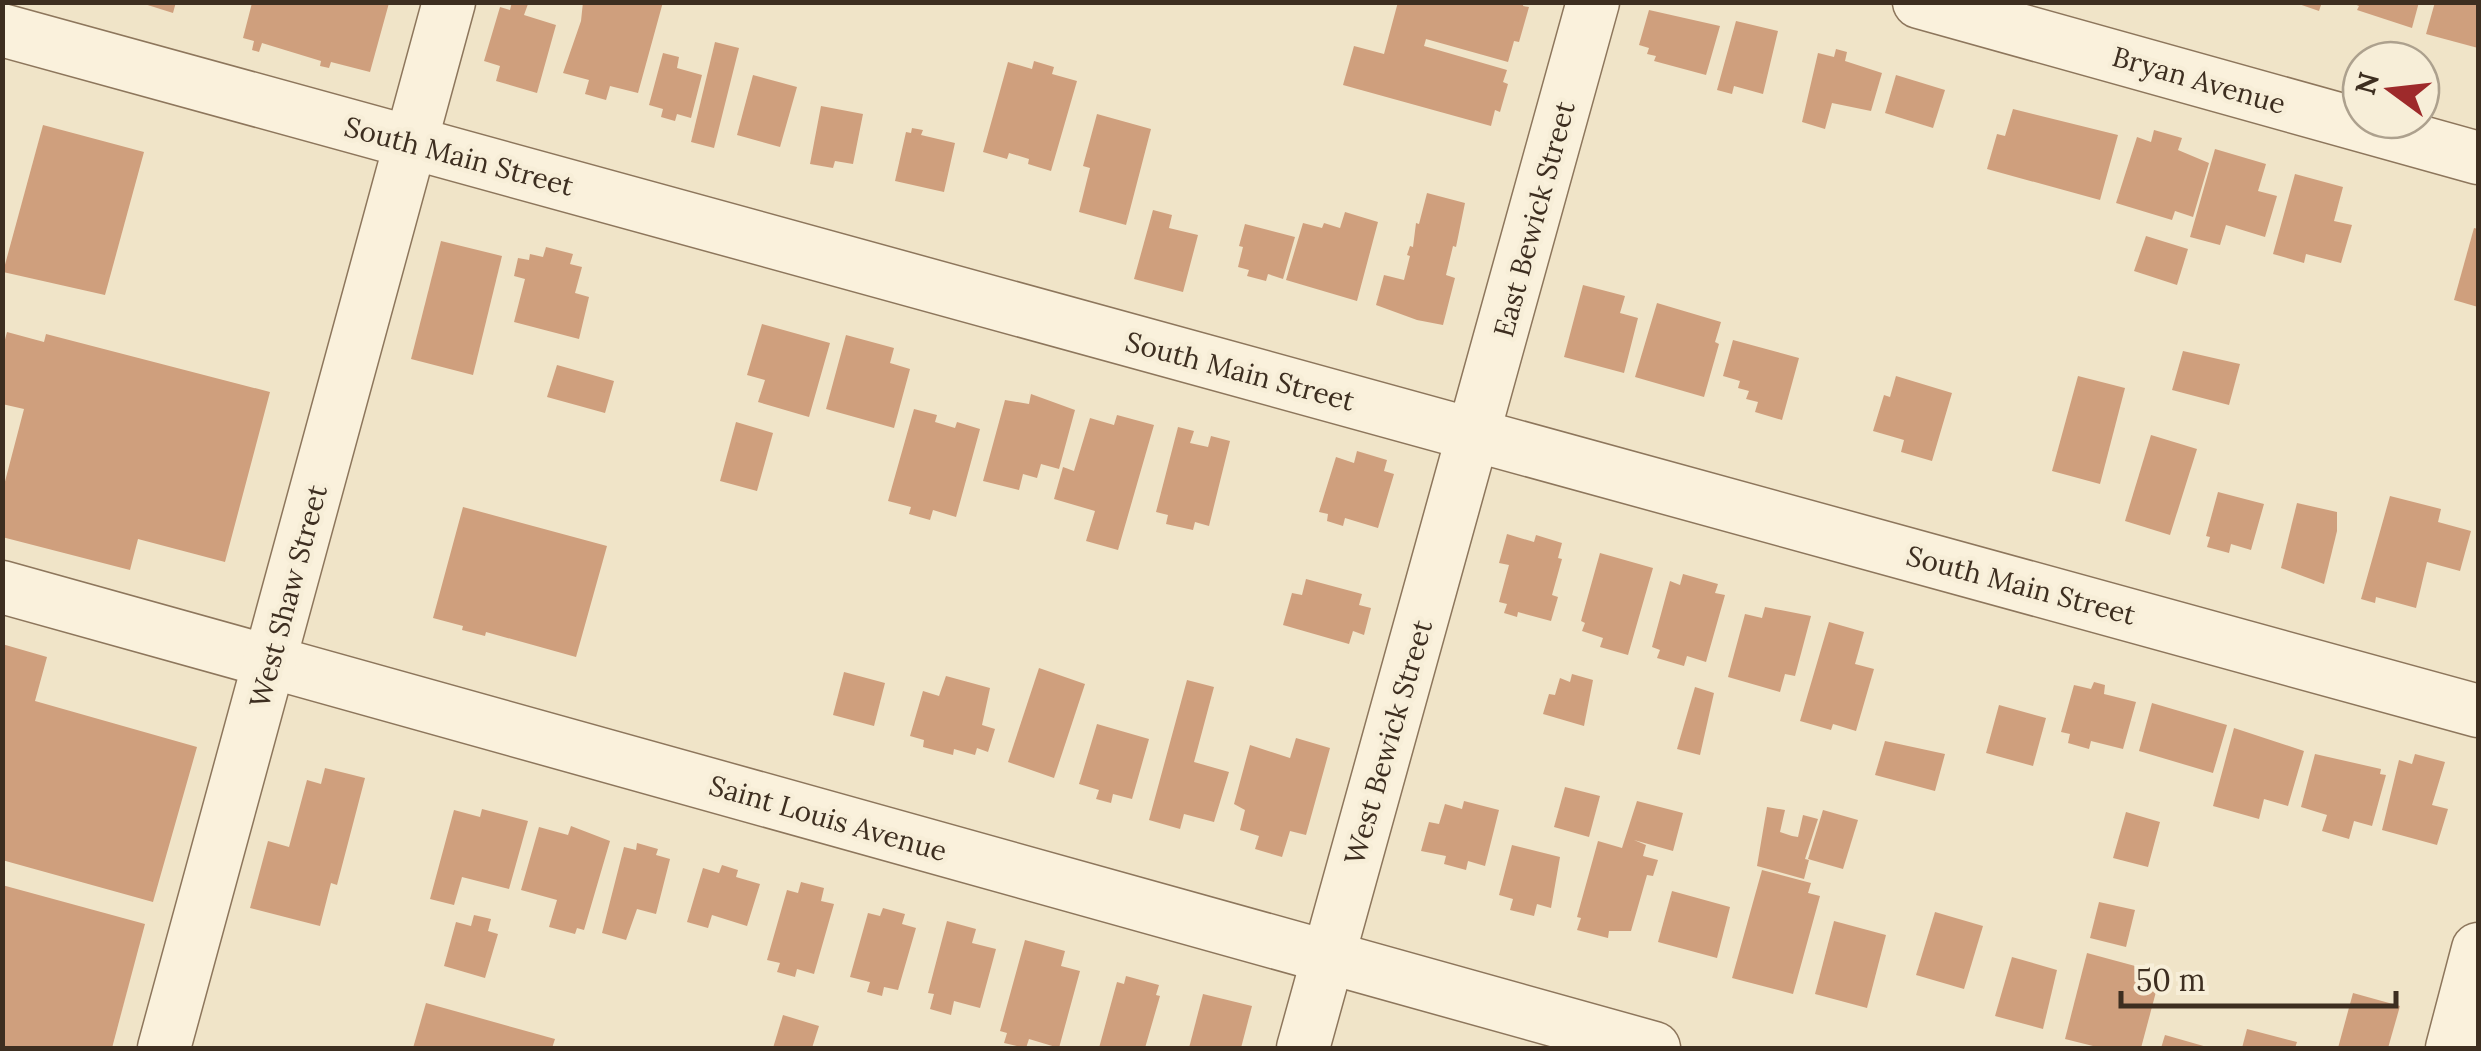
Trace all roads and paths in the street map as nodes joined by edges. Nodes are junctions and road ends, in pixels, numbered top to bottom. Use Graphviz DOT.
graph roads {
  1 [pos="449,2"];
  2 [pos="1593,2"];
  3 [pos="1919,2"];
  4 [pos="2,30"];
  5 [pos="411,142"];
  6 [pos="2478,158"];
  7 [pos="1475,435"];
  8 [pos="2,587"];
  9 [pos="270,662"];
  10 [pos="2478,710"];
  11 [pos="2478,949"];
  12 [pos="1327,957"];
  13 [pos="2462,1043"];
  14 [pos="164,1048"];
  15 [pos="1303,1048"];
  16 [pos="1654,1048"];
  1 -- 5 [label="street, West Shaw Street"];
  2 -- 7 [label="street, East Bewick Street"];
  3 -- 6 [label="street, Bryan Avenue"];
  4 -- 5 [label="street, South Main Street"];
  5 -- 7 [label="street, South Main Street"];
  5 -- 9 [label="street, West Shaw Street"];
  7 -- 10 [label="street, South Main Street"];
  7 -- 12 [label="street, West Bewick Street"];
  8 -- 9 [label="street, Saint Louis Avenue"];
  9 -- 12 [label="street, Saint Louis Avenue"];
  9 -- 14 [label="street, West Shaw Street"];
  11 -- 13 [label="street"];
  12 -- 15 [label="street, West Bewick Street"];
  12 -- 16 [label="street, Saint Louis Avenue"];
}
